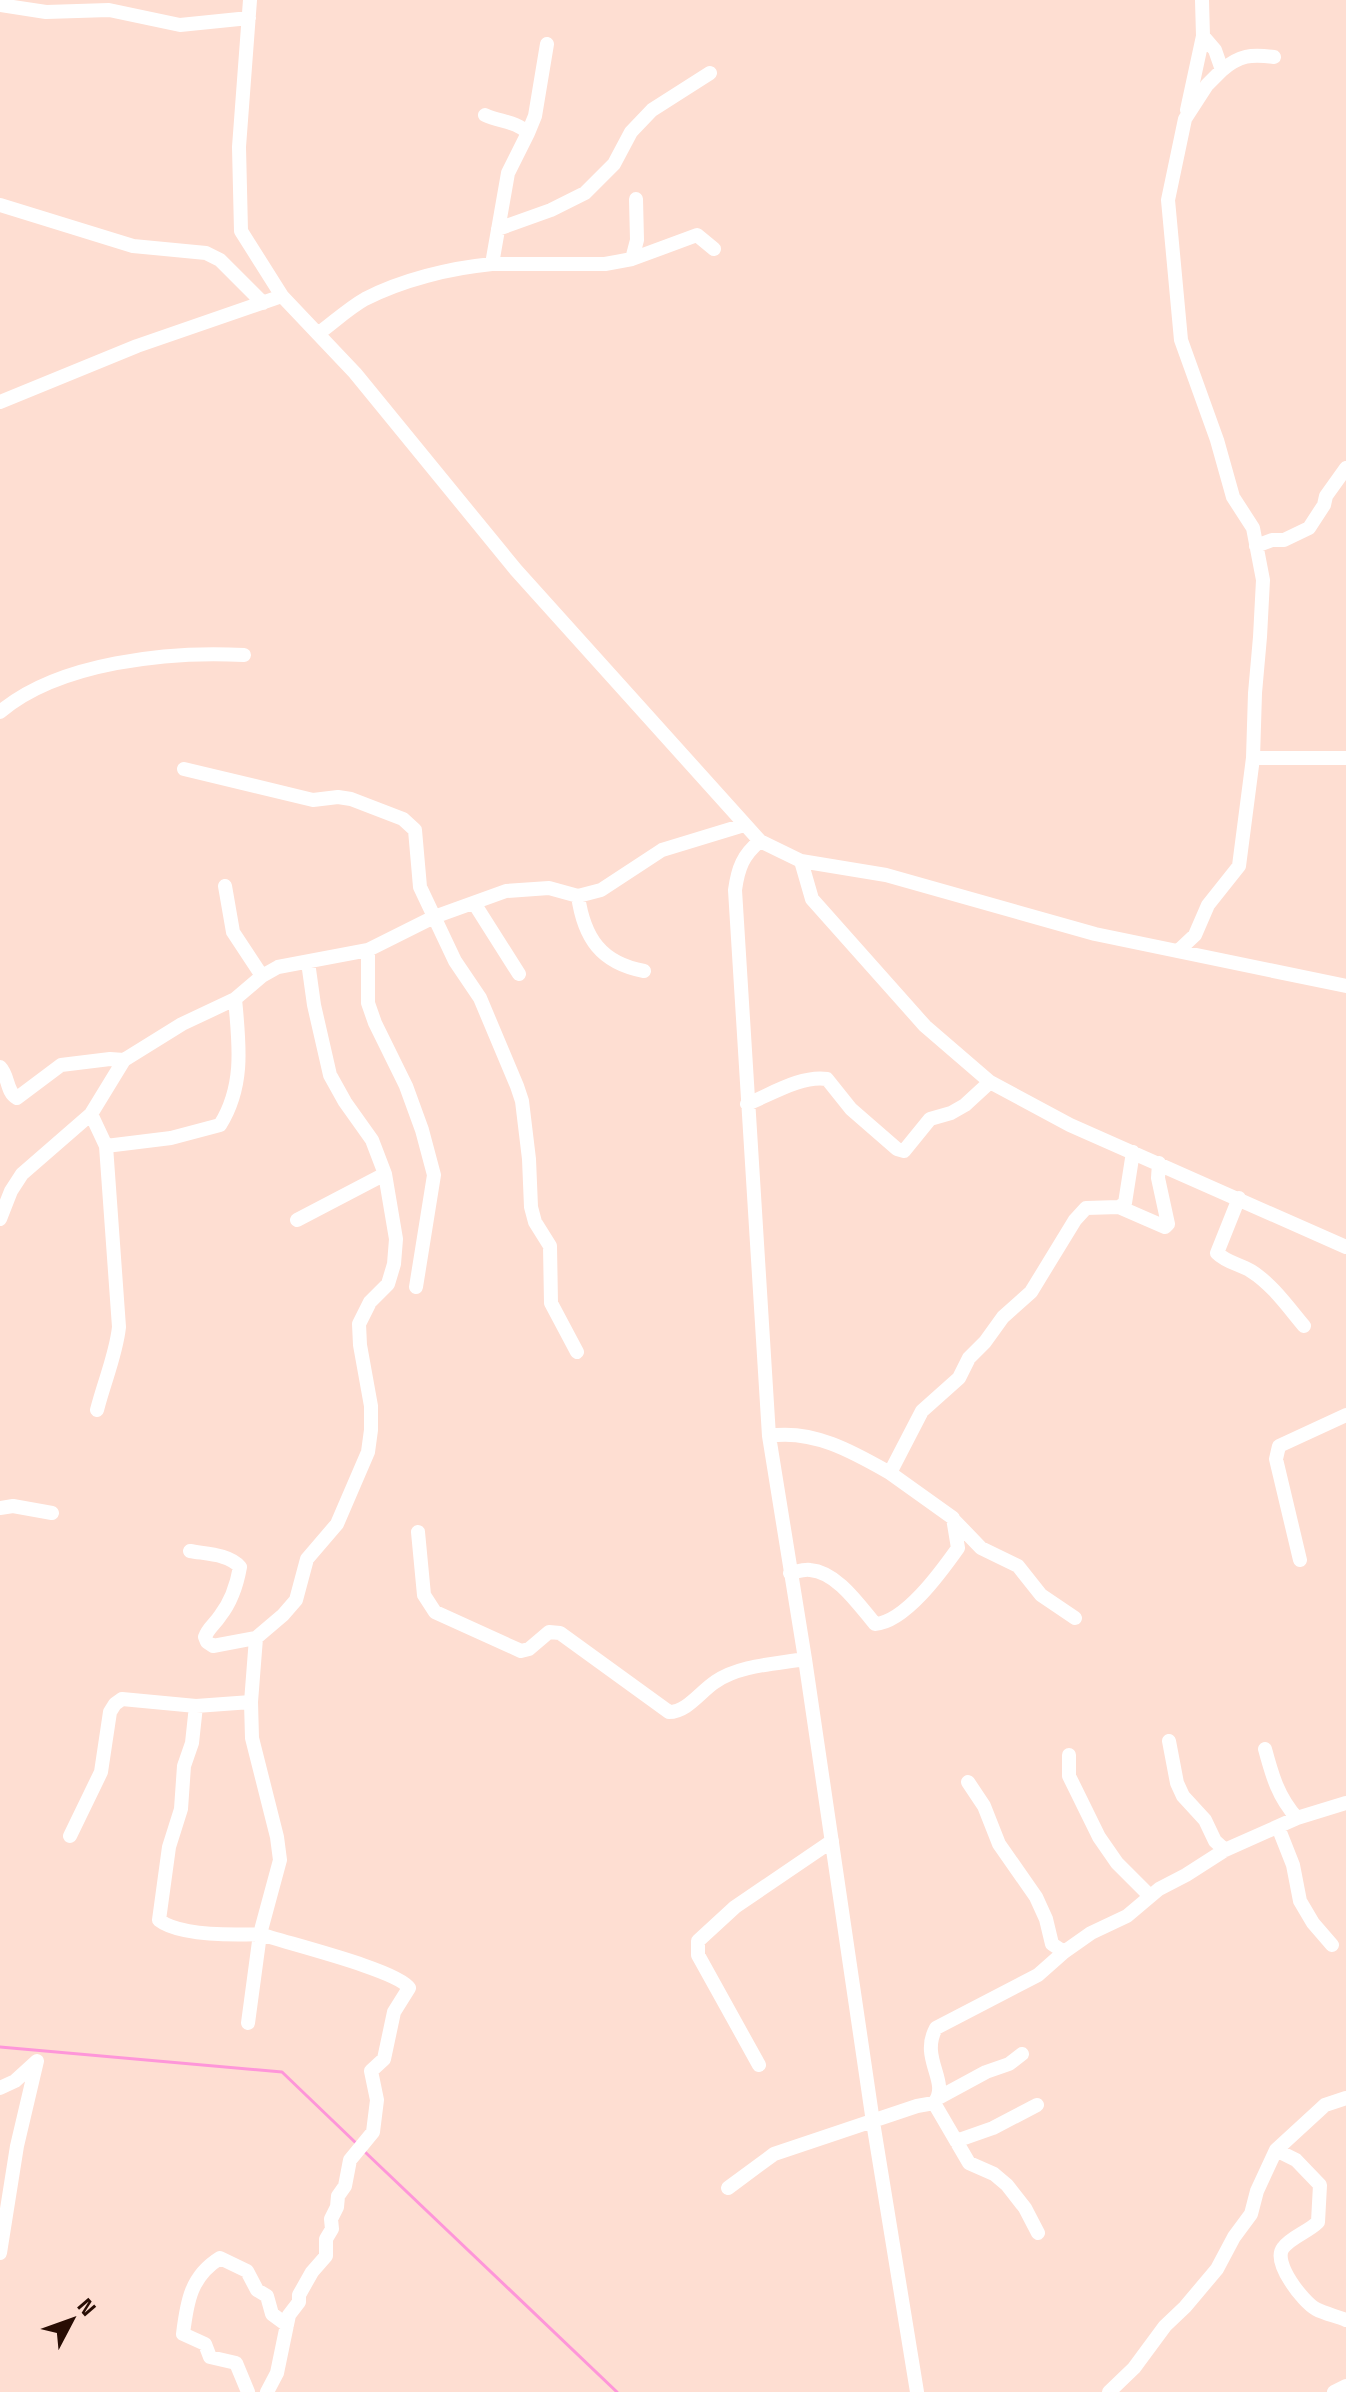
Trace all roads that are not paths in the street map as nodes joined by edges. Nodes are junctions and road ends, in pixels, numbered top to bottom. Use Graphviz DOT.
graph roads {
  1 [pos="250,0"];
  2 [pos="1203,1"];
  3 [pos="0,5"];
  4 [pos="249,18"];
  5 [pos="1203,36"];
  6 [pos="547,44"];
  7 [pos="1274,57"];
  8 [pos="1222,70"];
  9 [pos="710,73"];
  10 [pos="485,115"];
  11 [pos="1185,119"];
  12 [pos="528,133"];
  13 [pos="636,199"];
  14 [pos="0,205"];
  15 [pos="498,229"];
  16 [pos="714,249"];
  17 [pos="632,259"];
  18 [pos="492,264"];
  19 [pos="282,296"];
  20 [pos="263,303"];
  21 [pos="319,333"];
  22 [pos="0,402"];
  23 [pos="1346,468"];
  24 [pos="1256,546"];
  25 [pos="244,655"];
  26 [pos="0,712"];
  27 [pos="1253,758"];
  28 [pos="1346,758"];
  29 [pos="184,769"];
  30 [pos="744,825"];
  31 [pos="760,841"];
  32 [pos="801,861"];
  33 [pos="225,886"];
  34 [pos="578,896"];
  35 [pos="474,903"];
  36 [pos="434,917"];
  37 [pos="368,950"];
  38 [pos="1178,951"];
  39 [pos="308,962"];
  40 [pos="644,971"];
  41 [pos="519,974"];
  42 [pos="262,976"];
  43 [pos="1346,986"];
  44 [pos="235,999"];
  45 [pos="124,1060"];
  46 [pos="0,1067"];
  47 [pos="990,1082"];
  48 [pos="747,1104"];
  49 [pos="91,1114"];
  50 [pos="106,1146"];
  51 [pos="1133,1152"];
  52 [pos="1159,1163"];
  53 [pos="385,1174"];
  54 [pos="6,1186"];
  55 [pos="1239,1198"];
  56 [pos="1119,1207"];
  57 [pos="0,1219"];
  58 [pos="297,1220"];
  59 [pos="1346,1247"];
  60 [pos="416,1287"];
  61 [pos="1304,1326"];
  62 [pos="577,1352"];
  63 [pos="97,1410"];
  64 [pos="1346,1415"];
  65 [pos="769,1436"];
  66 [pos="890,1473"];
  67 [pos="0,1508"];
  68 [pos="52,1513"];
  69 [pos="953,1518"];
  70 [pos="418,1532"];
  71 [pos="190,1551"];
  72 [pos="1300,1560"];
  73 [pos="790,1573"];
  74 [pos="1075,1618"];
  75 [pos="256,1638"];
  76 [pos="805,1659"];
  77 [pos="251,1702"];
  78 [pos="196,1706"];
  79 [pos="1169,1741"];
  80 [pos="1265,1749"];
  81 [pos="1069,1755"];
  82 [pos="968,1782"];
  83 [pos="1346,1803"];
  84 [pos="1297,1818"];
  85 [pos="1278,1827"];
  86 [pos="70,1836"];
  87 [pos="832,1841"];
  88 [pos="1225,1850"];
  89 [pos="1150,1896"];
  90 [pos="260,1934"];
  91 [pos="1332,1945"];
  92 [pos="1064,1952"];
  93 [pos="248,2023"];
  94 [pos="1022,2054"];
  95 [pos="759,2065"];
  96 [pos="0,2088"];
  97 [pos="936,2101"];
  98 [pos="1037,2105"];
  99 [pos="1342,2105"];
  100 [pos="873,2122"];
  101 [pos="956,2141"];
  102 [pos="1276,2150"];
  103 [pos="728,2188"];
  104 [pos="1038,2233"];
  105 [pos="0,2253"];
  106 [pos="1346,2320"];
  107 [pos="287,2325"];
  108 [pos="1346,2386"];
  109 [pos="248,2392"];
  110 [pos="267,2392"];
  111 [pos="917,2392"];
  112 [pos="1109,2392"];
  113 [pos="1335,2392"];
  1 -- 4 [label="street"];
  2 -- 5 [label="street"];
  3 -- 4 [label="street"];
  4 -- 19 [label="street"];
  5 -- 8 [label="street"];
  5 -- 11 [label="street"];
  6 -- 12 [label="street"];
  7 -- 8 [label="street"];
  8 -- 11 [label="street"];
  9 -- 15 [label="street"];
  10 -- 12 [label="street"];
  11 -- 24 [label="street"];
  12 -- 15 [label="street"];
  13 -- 17 [label="street"];
  14 -- 20 [label="street"];
  15 -- 18 [label="street"];
  16 -- 17 [label="street"];
  17 -- 18 [label="street"];
  18 -- 21 [label="street"];
  19 -- 20 [label="street"];
  19 -- 21 [label="street"];
  20 -- 22 [label="street"];
  21 -- 30 [label="street"];
  23 -- 24 [label="street"];
  24 -- 27 [label="street"];
  25 -- 26 [label="street"];
  27 -- 28 [label="street"];
  27 -- 38 [label="street"];
  29 -- 36 [label="street"];
  30 -- 31 [label="street"];
  30 -- 34 [label="street"];
  31 -- 32 [label="street"];
  31 -- 48 [label="street"];
  32 -- 38 [label="street"];
  32 -- 47 [label="street"];
  33 -- 42 [label="street"];
  34 -- 35 [label="street"];
  34 -- 40 [label="street"];
  35 -- 36 [label="street"];
  35 -- 41 [label="street"];
  36 -- 37 [label="street"];
  36 -- 62 [label="street"];
  37 -- 39 [label="street"];
  37 -- 60 [label="street"];
  38 -- 43 [label="street"];
  39 -- 42 [label="street"];
  39 -- 53 [label="street"];
  42 -- 44 [label="street"];
  44 -- 45 [label="street"];
  44 -- 50 [label="street"];
  45 -- 46 [label="street"];
  45 -- 49 [label="street"];
  47 -- 48 [label="street"];
  47 -- 51 [label="street"];
  48 -- 65 [label="street"];
  49 -- 50 [label="street"];
  49 -- 54 [label="street"];
  50 -- 63 [label="street"];
  51 -- 52 [label="street"];
  51 -- 56 [label="street"];
  52 -- 55 [label="street"];
  52 -- 56 [label="street"];
  53 -- 58 [label="street"];
  53 -- 75 [label="street"];
  54 -- 57 [label="street"];
  55 -- 59 [label="street"];
  55 -- 61 [label="street"];
  56 -- 66 [label="street"];
  64 -- 72 [label="street"];
  65 -- 66 [label="street"];
  65 -- 73 [label="street"];
  66 -- 69 [label="street"];
  67 -- 68 [label="street"];
  69 -- 73 [label="street"];
  69 -- 74 [label="street"];
  70 -- 76 [label="street"];
  71 -- 75 [label="street"];
  73 -- 76 [label="street"];
  75 -- 77 [label="street"];
  76 -- 87 [label="street"];
  77 -- 78 [label="street"];
  77 -- 90 [label="street"];
  78 -- 86 [label="street"];
  78 -- 90 [label="street"];
  79 -- 88 [label="street"];
  80 -- 84 [label="street"];
  81 -- 89 [label="street"];
  82 -- 92 [label="street"];
  83 -- 84 [label="street"];
  84 -- 85 [label="street"];
  85 -- 88 [label="street"];
  85 -- 91 [label="street"];
  87 -- 95 [label="street"];
  87 -- 100 [label="street"];
  88 -- 89 [label="street"];
  89 -- 92 [label="street"];
  90 -- 93 [label="street"];
  90 -- 107 [label="street"];
  92 -- 97 [label="street"];
  94 -- 97 [label="street"];
  96 -- 105 [label="street"];
  97 -- 100 [label="street"];
  97 -- 101 [label="street"];
  98 -- 101 [label="street"];
  99 -- 102 [label="street"];
  100 -- 103 [label="street"];
  100 -- 111 [label="street"];
  101 -- 104 [label="street"];
  102 -- 106 [label="street"];
  102 -- 112 [label="street"];
  107 -- 109 [label="street"];
  107 -- 110 [label="street"];
  108 -- 113 [label="street"];
}
